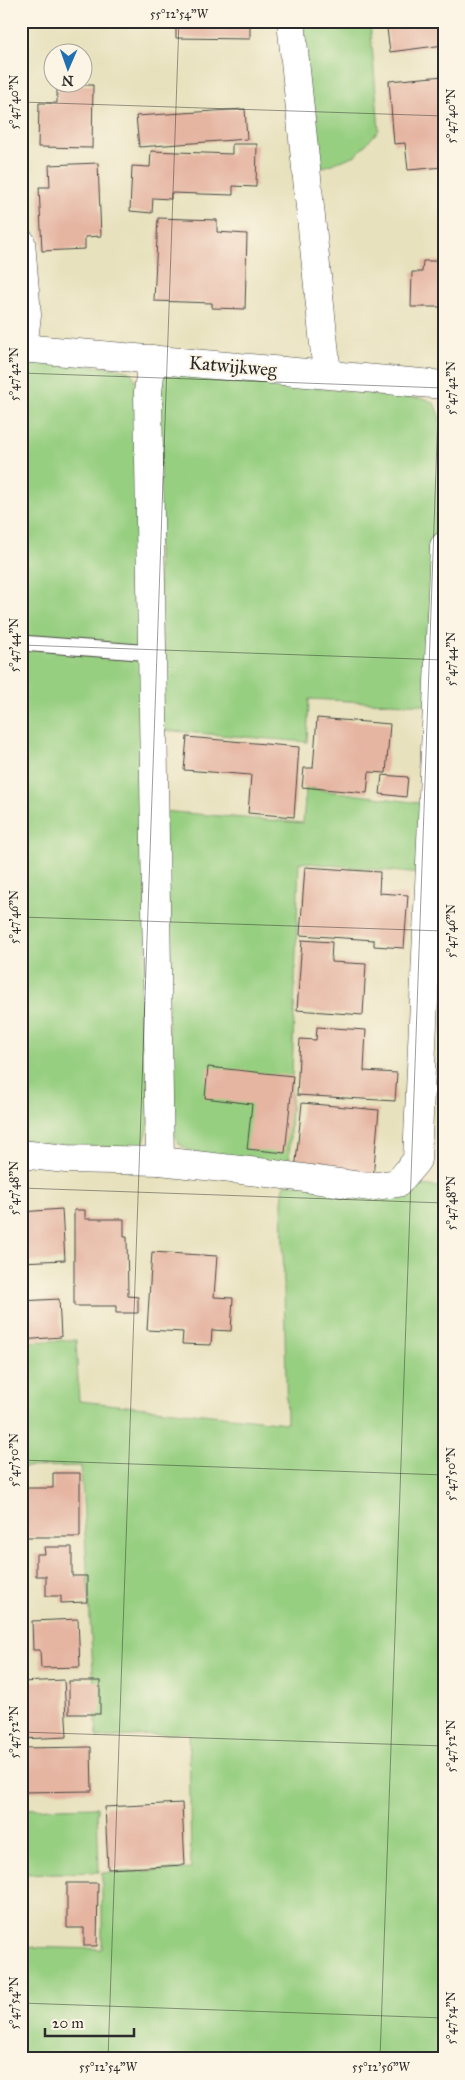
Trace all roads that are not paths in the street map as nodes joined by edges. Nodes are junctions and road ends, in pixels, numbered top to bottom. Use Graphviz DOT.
graph roads {
  1 [pos="291,21"];
  2 [pos="21,242"];
  3 [pos="22,348"];
  4 [pos="152,359"];
  5 [pos="327,374"];
  6 [pos="444,385"];
  7 [pos="444,546"];
  8 [pos="21,643"];
  9 [pos="152,653"];
  10 [pos="21,1154"];
  11 [pos="160,1162"];
  1 -- 5 [label="street"];
  2 -- 3 [label="street"];
  3 -- 4 [label="street, Katwijkweg"];
  4 -- 5 [label="street, Katwijkweg"];
  4 -- 9 [label="street"];
  5 -- 6 [label="street, Katwijkweg"];
  7 -- 11 [label="street"];
  8 -- 9 [label="lane"];
  9 -- 11 [label="street"];
  10 -- 11 [label="street"];
}
